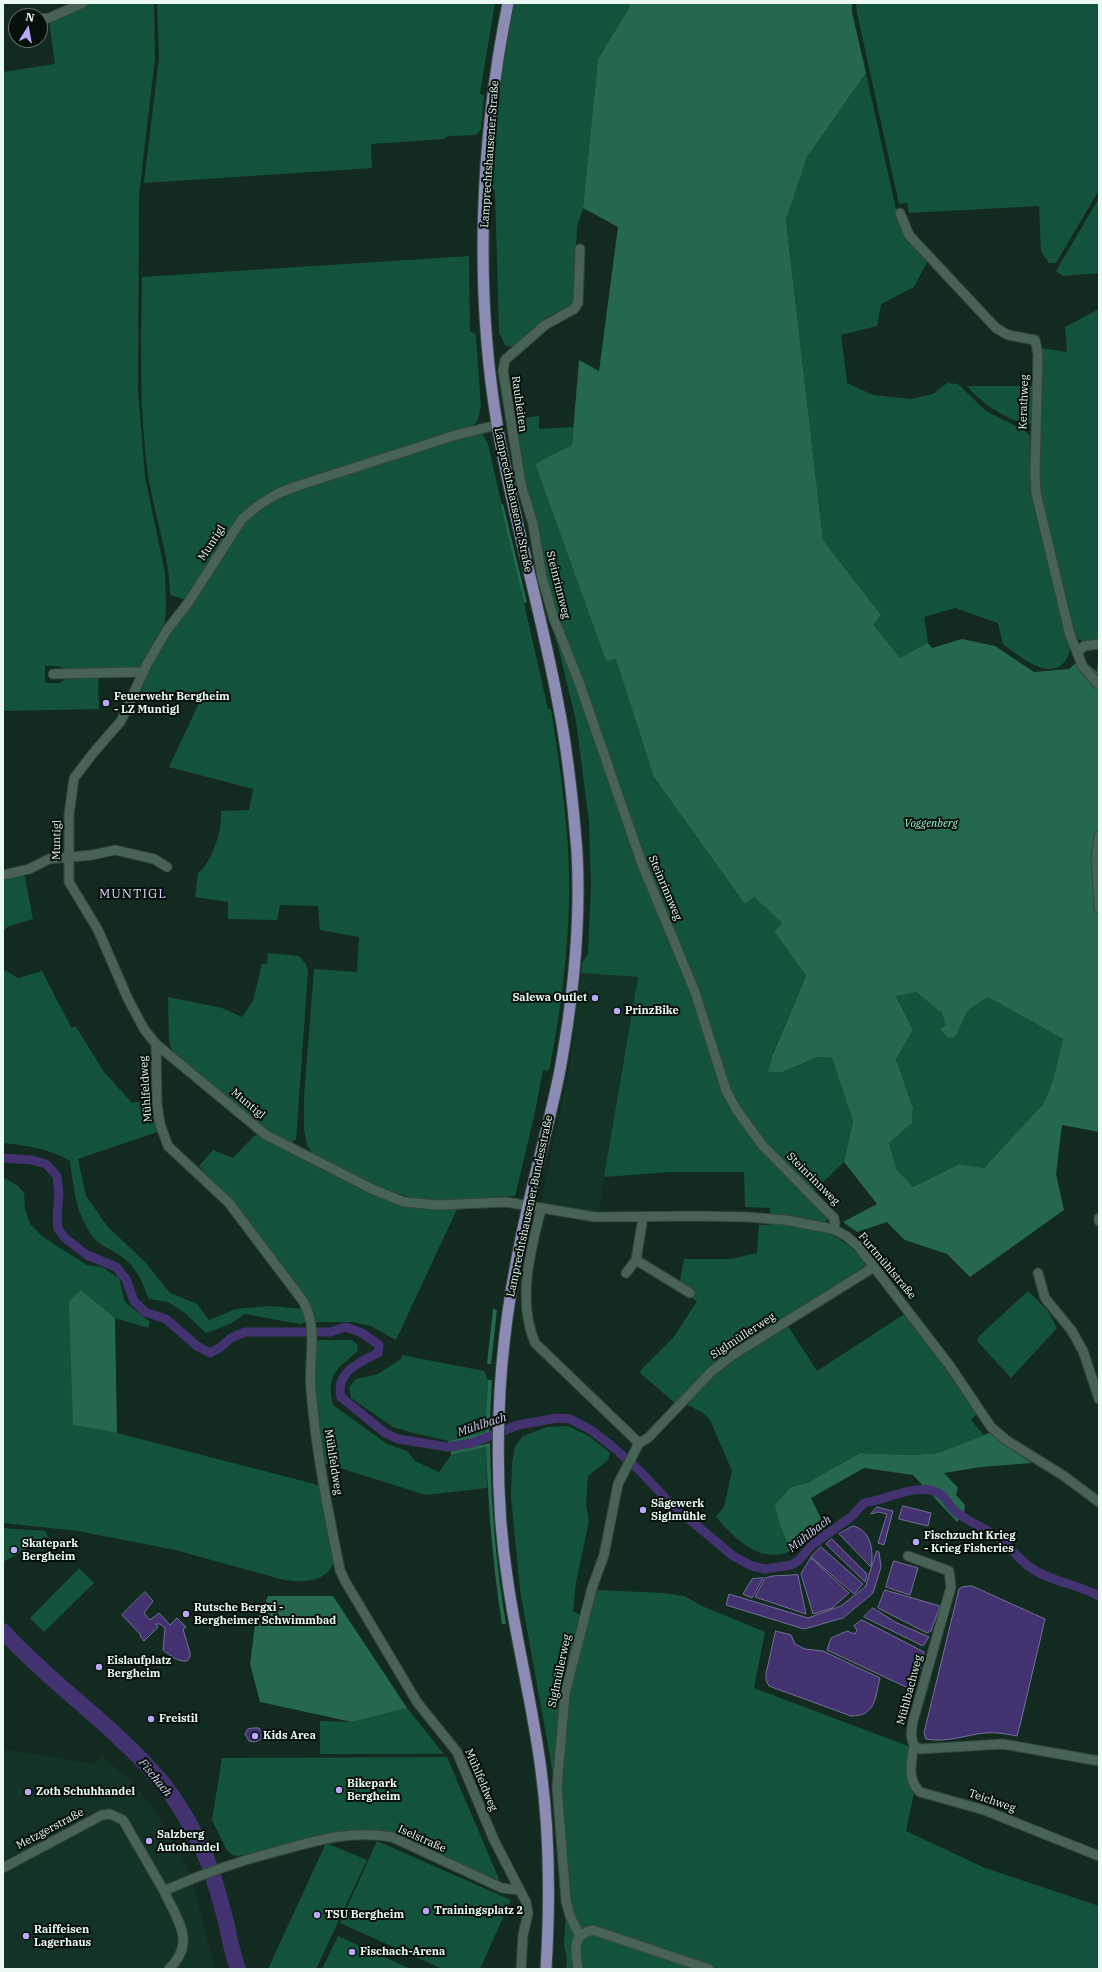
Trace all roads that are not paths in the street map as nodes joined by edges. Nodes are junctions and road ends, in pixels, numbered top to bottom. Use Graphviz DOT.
graph roads {
  1 [pos="83,3"];
  2 [pos="508,3"];
  3 [pos="48,18"];
  4 [pos="900,213"];
  5 [pos="580,249"];
  6 [pos="498,425"];
  7 [pos="533,524"];
  8 [pos="1099,644"];
  9 [pos="1077,653"];
  10 [pos="53,674"];
  11 [pos="142,674"];
  12 [pos="1099,685"];
  13 [pos="1099,836"];
  14 [pos="68,857"];
  15 [pos="167,867"];
  16 [pos="3,875"];
  17 [pos="1099,908"];
  18 [pos="571,994"];
  19 [pos="156,1044"];
  20 [pos="528,1206"];
  21 [pos="541,1209"];
  22 [pos="643,1217"];
  23 [pos="1099,1218"];
  24 [pos="1099,1221"];
  25 [pos="833,1229"];
  26 [pos="636,1260"];
  27 [pos="874,1267"];
  28 [pos="626,1273"];
  29 [pos="1038,1273"];
  30 [pos="690,1293"];
  31 [pos="1099,1399"];
  32 [pos="639,1443"];
  33 [pos="1099,1501"];
  34 [pos="908,1556"];
  35 [pos="914,1746"];
  36 [pos="1099,1761"];
  37 [pos="1099,1856"];
  38 [pos="3,1868"];
  39 [pos="519,1890"];
  40 [pos="164,1891"];
  41 [pos="580,1936"];
  42 [pos="170,1969"];
  43 [pos="521,1969"];
  44 [pos="546,1969"];
  45 [pos="578,1969"];
  46 [pos="710,1969"];
  1 -- 3 [label="street"];
  2 -- 6 [label="main road, Lamprechtshausener Straße"];
  4 -- 9 [label="street, Kerathweg"];
  5 -- 7 [label="street, Rauhleiten"];
  6 -- 11 [label="street, Muntigl"];
  6 -- 18 [label="main road, Lamprechtshausener Straße"];
  7 -- 25 [label="street, Steinrinnweg"];
  8 -- 9 [label="street"];
  9 -- 12 [label="street, Kerathweg"];
  10 -- 11 [label="street"];
  11 -- 14 [label="street, Muntigl"];
  13 -- 17 [label="street"];
  14 -- 15 [label="street"];
  14 -- 16 [label="street"];
  14 -- 19 [label="street, Muntigl"];
  18 -- 20 [label="main road, Lamprechtshausener Bundesstraße"];
  19 -- 20 [label="street, Muntigl"];
  19 -- 39 [label="street, Mühlfeldweg"];
  20 -- 21 [label="street, Furtmühlstraße"];
  20 -- 44 [label="main road, Lamprechtshausener Bundesstraße"];
  21 -- 22 [label="street, Furtmühlstraße"];
  21 -- 32 [label="street"];
  22 -- 25 [label="street, Furtmühlstraße"];
  22 -- 26 [label="street"];
  23 -- 24 [label="street"];
  25 -- 27 [label="street, Furtmühlstraße"];
  26 -- 28 [label="street"];
  26 -- 30 [label="street"];
  27 -- 32 [label="street, Siglmüllerweg"];
  27 -- 33 [label="street, Furtmühlstraße"];
  29 -- 31 [label="street"];
  32 -- 41 [label="street, Siglmüllerweg"];
  34 -- 35 [label="street, Mühlbachweg"];
  35 -- 36 [label="street"];
  35 -- 37 [label="street, Teichweg"];
  38 -- 40 [label="street, Metzgerstraße"];
  39 -- 40 [label="street, Iselstraße"];
  39 -- 43 [label="street"];
  40 -- 42 [label="street, Metzgerstraße"];
  41 -- 45 [label="street"];
  41 -- 46 [label="street"];
}
